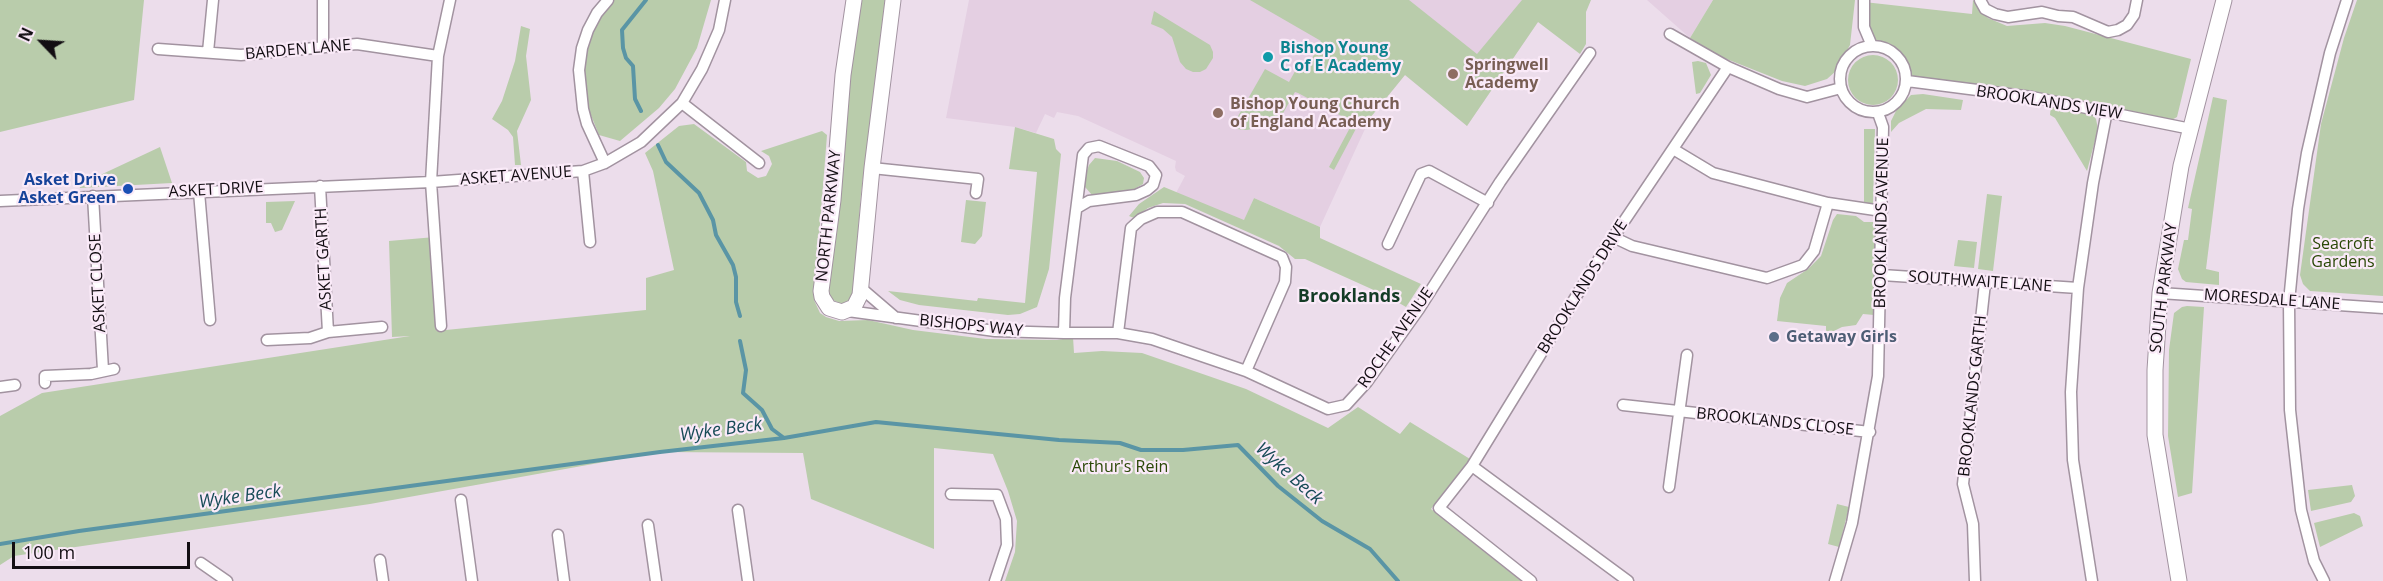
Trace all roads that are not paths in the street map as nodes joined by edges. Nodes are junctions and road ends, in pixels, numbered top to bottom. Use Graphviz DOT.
graph roads {
  1 [pos="213,0"];
  2 [pos="323,0"];
  3 [pos="450,0"];
  4 [pos="609,0"];
  5 [pos="725,0"];
  6 [pos="854,0"];
  7 [pos="893,0"];
  8 [pos="1864,0"];
  9 [pos="1980,0"];
  10 [pos="2137,0"];
  11 [pos="2224,0"];
  12 [pos="2347,0"];
  13 [pos="1670,34"];
  14 [pos="323,46"];
  15 [pos="1872,46"];
  16 [pos="158,49"];
  17 [pos="208,52"];
  18 [pos="1590,53"];
  19 [pos="438,56"];
  20 [pos="1728,66"];
  21 [pos="1907,81"];
  22 [pos="1841,88"];
  23 [pos="682,103"];
  24 [pos="2107,111"];
  25 [pos="1878,113"];
  26 [pos="2191,129"];
  27 [pos="1673,149"];
  28 [pos="605,163"];
  29 [pos="759,163"];
  30 [pos="872,168"];
  31 [pos="583,171"];
  32 [pos="431,182"];
  33 [pos="320,186"];
  34 [pos="199,192"];
  35 [pos="976,193"];
  36 [pos="93,196"];
  37 [pos="0,201"];
  38 [pos="1488,202"];
  39 [pos="1828,203"];
  40 [pos="1077,208"];
  41 [pos="1882,211"];
  42 [pos="1614,237"];
  43 [pos="590,242"];
  44 [pos="1388,244"];
  45 [pos="1882,275"];
  46 [pos="1985,283"];
  47 [pos="861,288"];
  48 [pos="2078,288"];
  49 [pos="2160,293"];
  50 [pos="2289,302"];
  51 [pos="2383,308"];
  52 [pos="848,311"];
  53 [pos="896,318"];
  54 [pos="210,320"];
  55 [pos="441,326"];
  56 [pos="382,327"];
  57 [pos="328,332"];
  58 [pos="1064,333"];
  59 [pos="1118,333"];
  60 [pos="267,340"];
  61 [pos="1687,356"];
  62 [pos="114,369"];
  63 [pos="103,370"];
  64 [pos="1246,371"];
  65 [pos="45,383"];
  66 [pos="15,385"];
  67 [pos="0,387"];
  68 [pos="1623,405"];
  69 [pos="1681,412"];
  70 [pos="1870,432"];
  71 [pos="1472,466"];
  72 [pos="1669,488"];
  73 [pos="951,494"];
  74 [pos="461,500"];
  75 [pos="738,510"];
  76 [pos="648,525"];
  77 [pos="558,535"];
  78 [pos="380,560"];
  79 [pos="201,563"];
  80 [pos="227,581"];
  81 [pos="383,581"];
  82 [pos="472,581"];
  83 [pos="564,581"];
  84 [pos="656,581"];
  85 [pos="748,581"];
  86 [pos="995,581"];
  87 [pos="1531,581"];
  88 [pos="1628,581"];
  89 [pos="1835,581"];
  90 [pos="1975,581"];
  91 [pos="2092,581"];
  92 [pos="2179,581"];
  93 [pos="2324,581"];
  1 -- 17 [label="street"];
  2 -- 14 [label="street"];
  3 -- 19 [label="street"];
  4 -- 28 [label="street"];
  5 -- 23 [label="street, ASKET AVENUE"];
  6 -- 52 [label="street, NORTH PARKWAY"];
  7 -- 30 [label="street"];
  8 -- 15 [label="street"];
  9 -- 10 [label="street"];
  11 -- 26 [label="street, SOUTH PARKWAY"];
  12 -- 50 [label="street"];
  13 -- 20 [label="street"];
  14 -- 17 [label="street, BARDEN LANE"];
  14 -- 19 [label="street, BARDEN LANE"];
  15 -- 21 [label="street"];
  15 -- 22 [label="street"];
  16 -- 17 [label="street, BARDEN LANE"];
  18 -- 38 [label="street, ROCHE AVENUE"];
  19 -- 32 [label="street"];
  20 -- 22 [label="street"];
  20 -- 27 [label="street, BROOKLANDS DRIVE"];
  21 -- 24 [label="street, BROOKLANDS VIEW"];
  21 -- 25 [label="street, BROOKLANDS AVENUE"];
  22 -- 25 [label="street, BROOKLANDS AVENUE"];
  23 -- 28 [label="street, ASKET AVENUE"];
  23 -- 29 [label="street"];
  24 -- 26 [label="street, BROOKLANDS VIEW"];
  24 -- 48 [label="street"];
  25 -- 41 [label="street, BROOKLANDS AVENUE"];
  26 -- 49 [label="street, SOUTH PARKWAY"];
  27 -- 39 [label="street"];
  27 -- 42 [label="street, BROOKLANDS DRIVE"];
  28 -- 31 [label="street, ASKET AVENUE"];
  30 -- 35 [label="street"];
  30 -- 47 [label="street"];
  31 -- 32 [label="street, ASKET AVENUE"];
  31 -- 43 [label="street"];
  32 -- 33 [label="street, ASKET DRIVE"];
  32 -- 55 [label="street"];
  33 -- 34 [label="street, ASKET DRIVE"];
  33 -- 57 [label="street, ASKET GARTH"];
  34 -- 36 [label="street, ASKET DRIVE"];
  34 -- 54 [label="street"];
  36 -- 37 [label="street, ASKET DRIVE"];
  36 -- 63 [label="street, ASKET CLOSE"];
  38 -- 44 [label="street"];
  38 -- 64 [label="street, ROCHE AVENUE"];
  39 -- 41 [label="street"];
  39 -- 42 [label="street"];
  40 -- 40 [label="street"];
  40 -- 58 [label="street"];
  41 -- 45 [label="street, BROOKLANDS AVENUE"];
  42 -- 71 [label="street, BROOKLANDS DRIVE"];
  45 -- 46 [label="street, SOUTHWAITE LANE"];
  45 -- 70 [label="street, BROOKLANDS AVENUE"];
  46 -- 48 [label="street, SOUTHWAITE LANE"];
  46 -- 90 [label="street, BROOKLANDS GARTH"];
  47 -- 52 [label="street"];
  47 -- 53 [label="street, BISHOPS WAY"];
  48 -- 91 [label="street"];
  49 -- 50 [label="street, MORESDALE LANE"];
  49 -- 92 [label="street, SOUTH PARKWAY"];
  50 -- 51 [label="street, MORESDALE LANE"];
  50 -- 93 [label="street"];
  52 -- 53 [label="street, BISHOPS WAY"];
  53 -- 58 [label="street, BISHOPS WAY"];
  56 -- 57 [label="street, ASKET GARTH"];
  57 -- 60 [label="street, ASKET GARTH"];
  58 -- 59 [label="street, ROCHE AVENUE"];
  59 -- 64 [label="street, ROCHE AVENUE"];
  59 -- 64 [label="street"];
  61 -- 69 [label="street, BROOKLANDS CLOSE"];
  62 -- 63 [label="street"];
  63 -- 65 [label="street"];
  66 -- 67 [label="street"];
  68 -- 69 [label="street, BROOKLANDS CLOSE"];
  69 -- 70 [label="street, BROOKLANDS CLOSE"];
  69 -- 72 [label="street, BROOKLANDS CLOSE"];
  70 -- 89 [label="street, BROOKLANDS AVENUE"];
  71 -- 87 [label="street, BROOKLANDS DRIVE"];
  71 -- 88 [label="street"];
  73 -- 86 [label="street"];
  74 -- 82 [label="street"];
  75 -- 85 [label="street"];
  76 -- 84 [label="street"];
  77 -- 83 [label="street"];
  78 -- 81 [label="street"];
  79 -- 80 [label="street"];
}
